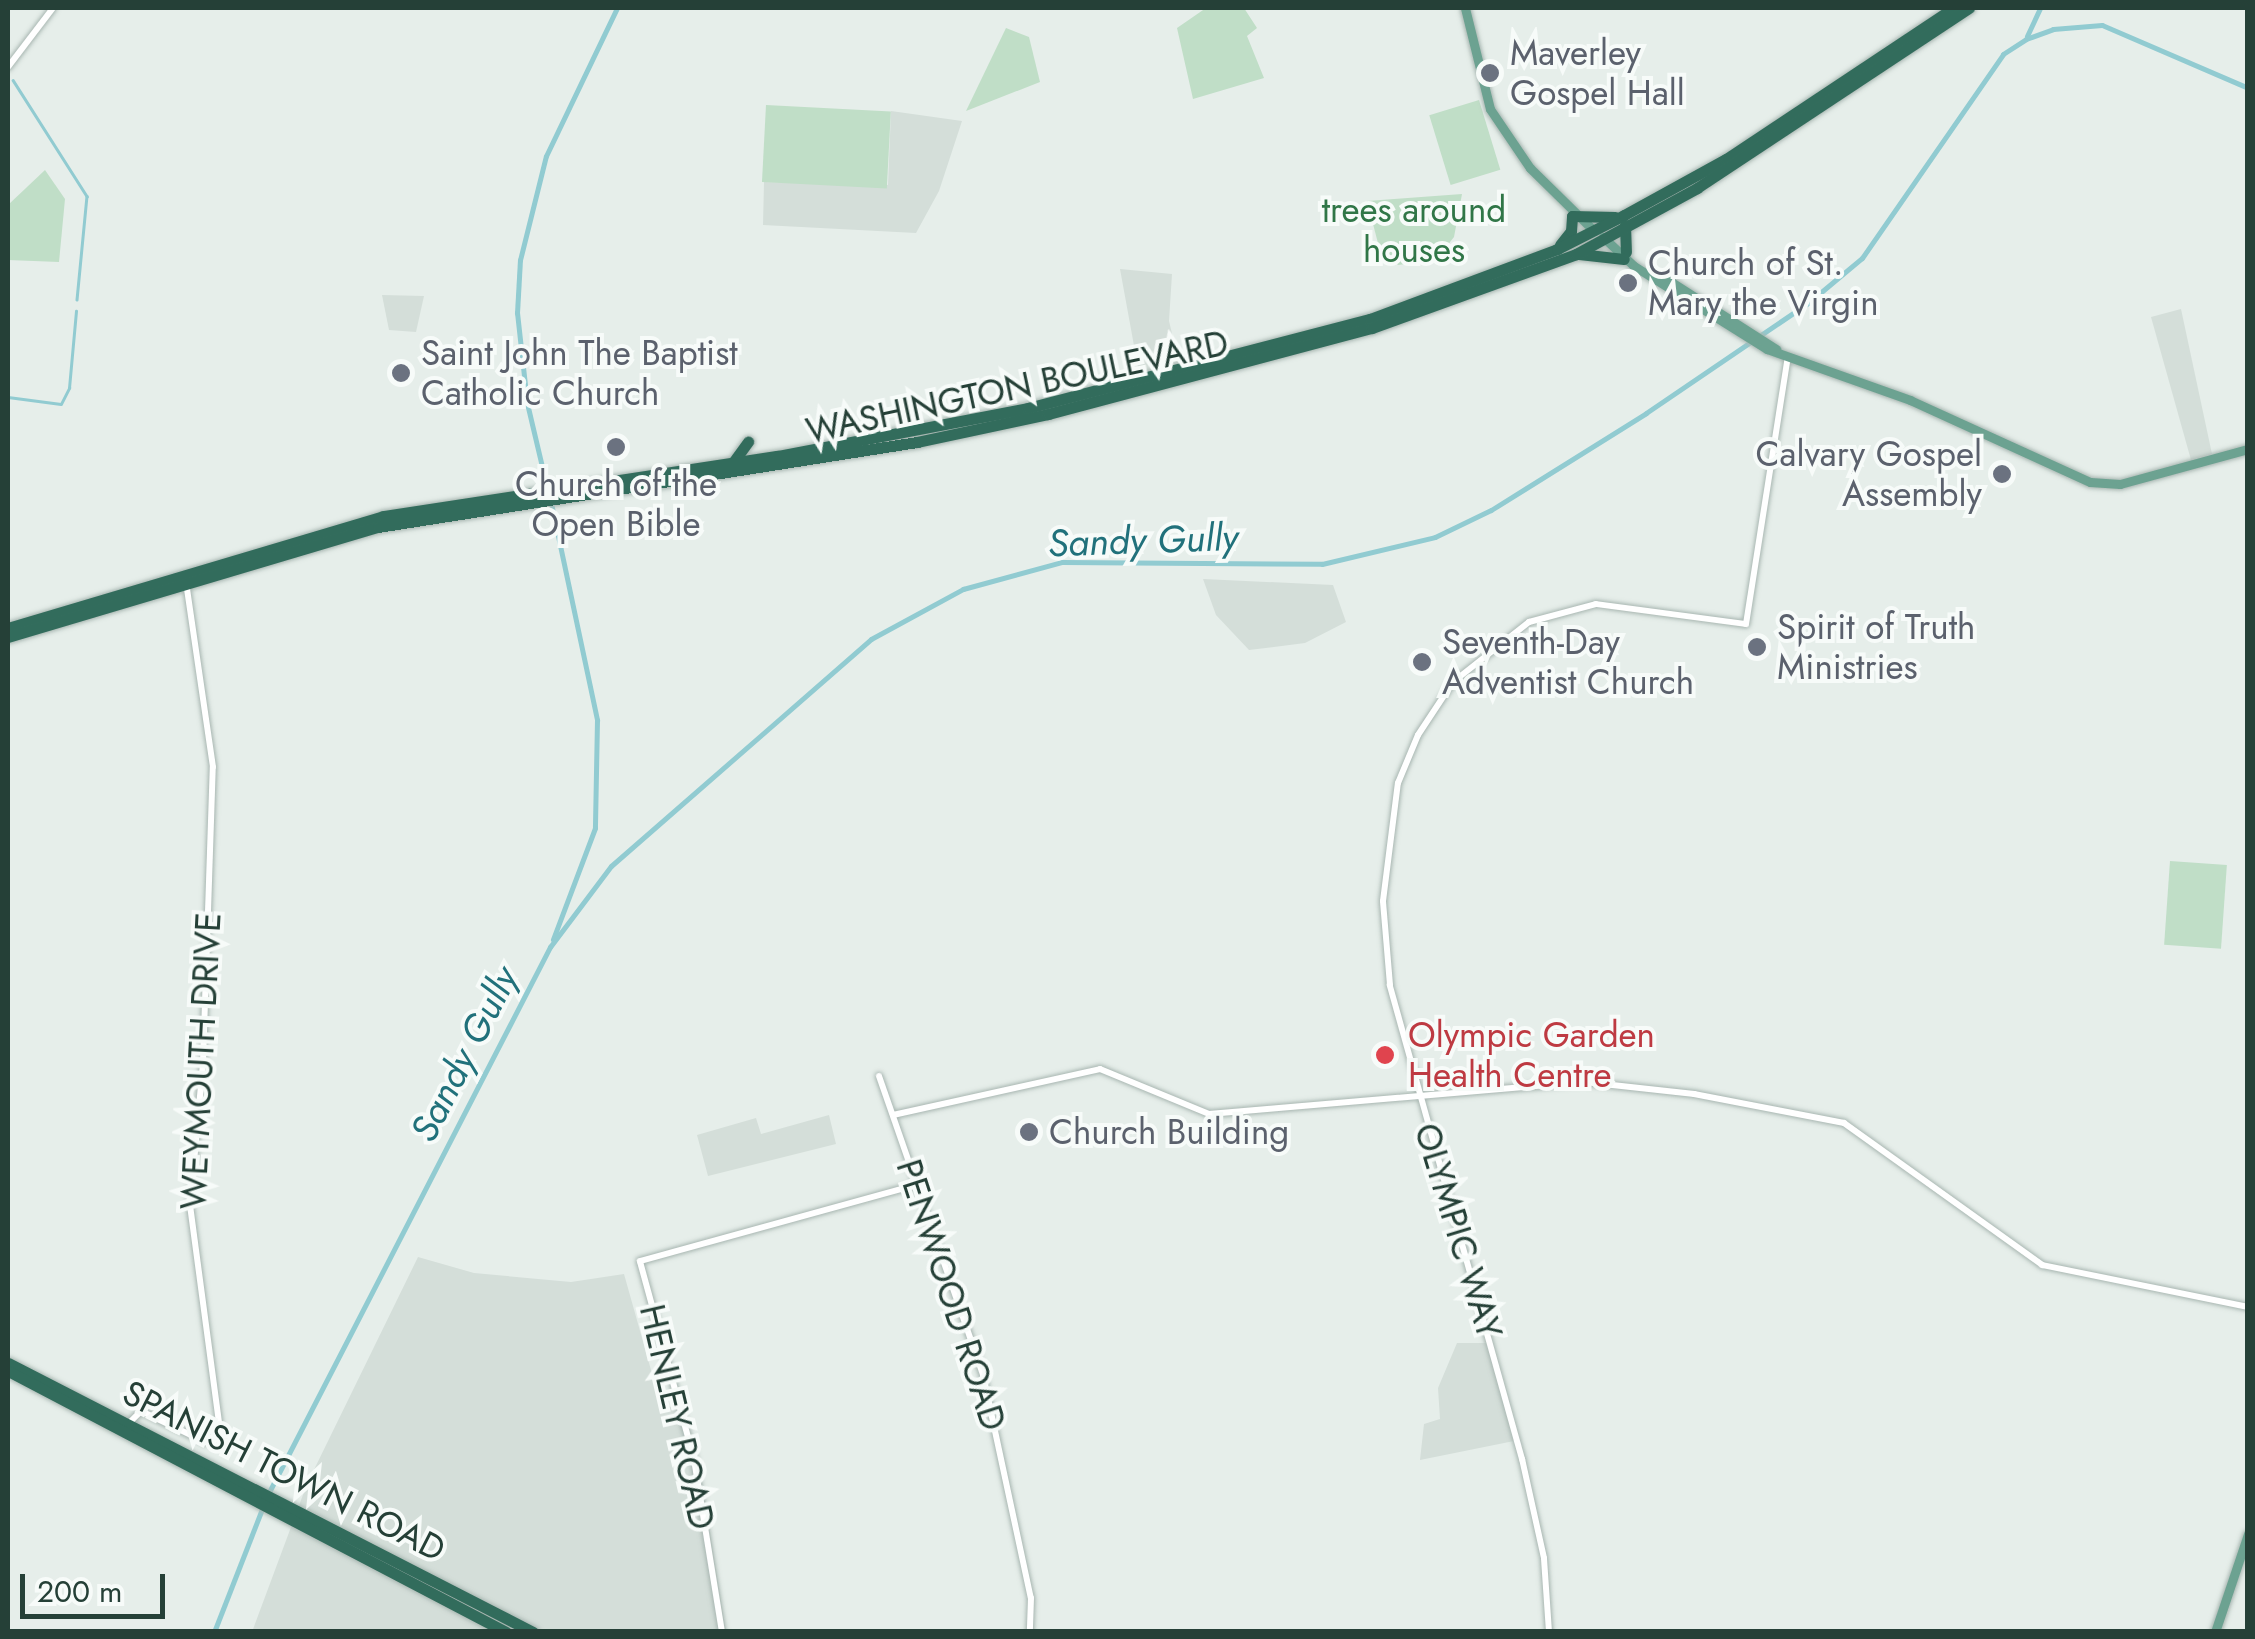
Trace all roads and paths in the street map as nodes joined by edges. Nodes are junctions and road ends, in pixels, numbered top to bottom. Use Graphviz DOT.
graph roads {
  1 [pos="53,8"];
  2 [pos="1464,8"];
  3 [pos="1953,8"];
  4 [pos="1969,8"];
  5 [pos="8,67"];
  6 [pos="1572,216"];
  7 [pos="1624,220"];
  8 [pos="1598,234"];
  9 [pos="1558,248"];
  10 [pos="1576,254"];
  11 [pos="1625,255"];
  12 [pos="1788,354"];
  13 [pos="2248,449"];
  14 [pos="776,456"];
  15 [pos="720,464"];
  16 [pos="567,490"];
  17 [pos="185,578"];
  18 [pos="8,628"];
  19 [pos="8,637"];
  20 [pos="880,1076"];
  21 [pos="1418,1094"];
  22 [pos="893,1115"];
  23 [pos="919,1184"];
  24 [pos="2248,1307"];
  25 [pos="8,1363"];
  26 [pos="8,1372"];
  27 [pos="128,1426"];
  28 [pos="2248,1534"];
  29 [pos="510,1628"];
  30 [pos="533,1632"];
  31 [pos="722,1632"];
  32 [pos="1030,1632"];
  33 [pos="1549,1632"];
  34 [pos="2215,1632"];
  1 -- 5 [label="street"];
  2 -- 6 [label="main road"];
  3 -- 7 [label="highway, WASHINGTON BOULEVARD"];
  4 -- 7 [label="highway, WASHINGTON BOULEVARD"];
  6 -- 7 [label="highway"];
  6 -- 8 [label="main road"];
  6 -- 9 [label="highway"];
  7 -- 8 [label="highway, WASHINGTON BOULEVARD"];
  7 -- 11 [label="highway"];
  8 -- 9 [label="highway, WASHINGTON BOULEVARD"];
  8 -- 10 [label="highway, WASHINGTON BOULEVARD"];
  8 -- 11 [label="main road"];
  9 -- 14 [label="highway, WASHINGTON BOULEVARD"];
  10 -- 11 [label="highway"];
  10 -- 16 [label="highway, WASHINGTON BOULEVARD"];
  11 -- 12 [label="main road"];
  12 -- 13 [label="main road"];
  12 -- 21 [label="street, OLYMPIC WAY"];
  14 -- 15 [label="highway, WASHINGTON BOULEVARD"];
  14 -- 15 [label="highway"];
  15 -- 16 [label="highway, WASHINGTON BOULEVARD"];
  16 -- 17 [label="highway, WASHINGTON BOULEVARD"];
  17 -- 18 [label="highway, WASHINGTON BOULEVARD"];
  17 -- 19 [label="highway, WASHINGTON BOULEVARD"];
  17 -- 27 [label="street, WEYMOUTH DRIVE"];
  20 -- 22 [label="street, PENWOOD ROAD"];
  21 -- 22 [label="street"];
  21 -- 24 [label="street"];
  21 -- 33 [label="street, OLYMPIC WAY"];
  22 -- 23 [label="street, PENWOOD ROAD"];
  23 -- 31 [label="street, HENLEY ROAD"];
  23 -- 32 [label="street, PENWOOD ROAD"];
  25 -- 27 [label="highway, SPANISH TOWN ROAD"];
  26 -- 27 [label="highway, SPANISH TOWN ROAD"];
  27 -- 29 [label="highway, SPANISH TOWN ROAD"];
  28 -- 34 [label="main road"];
  29 -- 30 [label="highway, SPANISH TOWN ROAD"];
}
